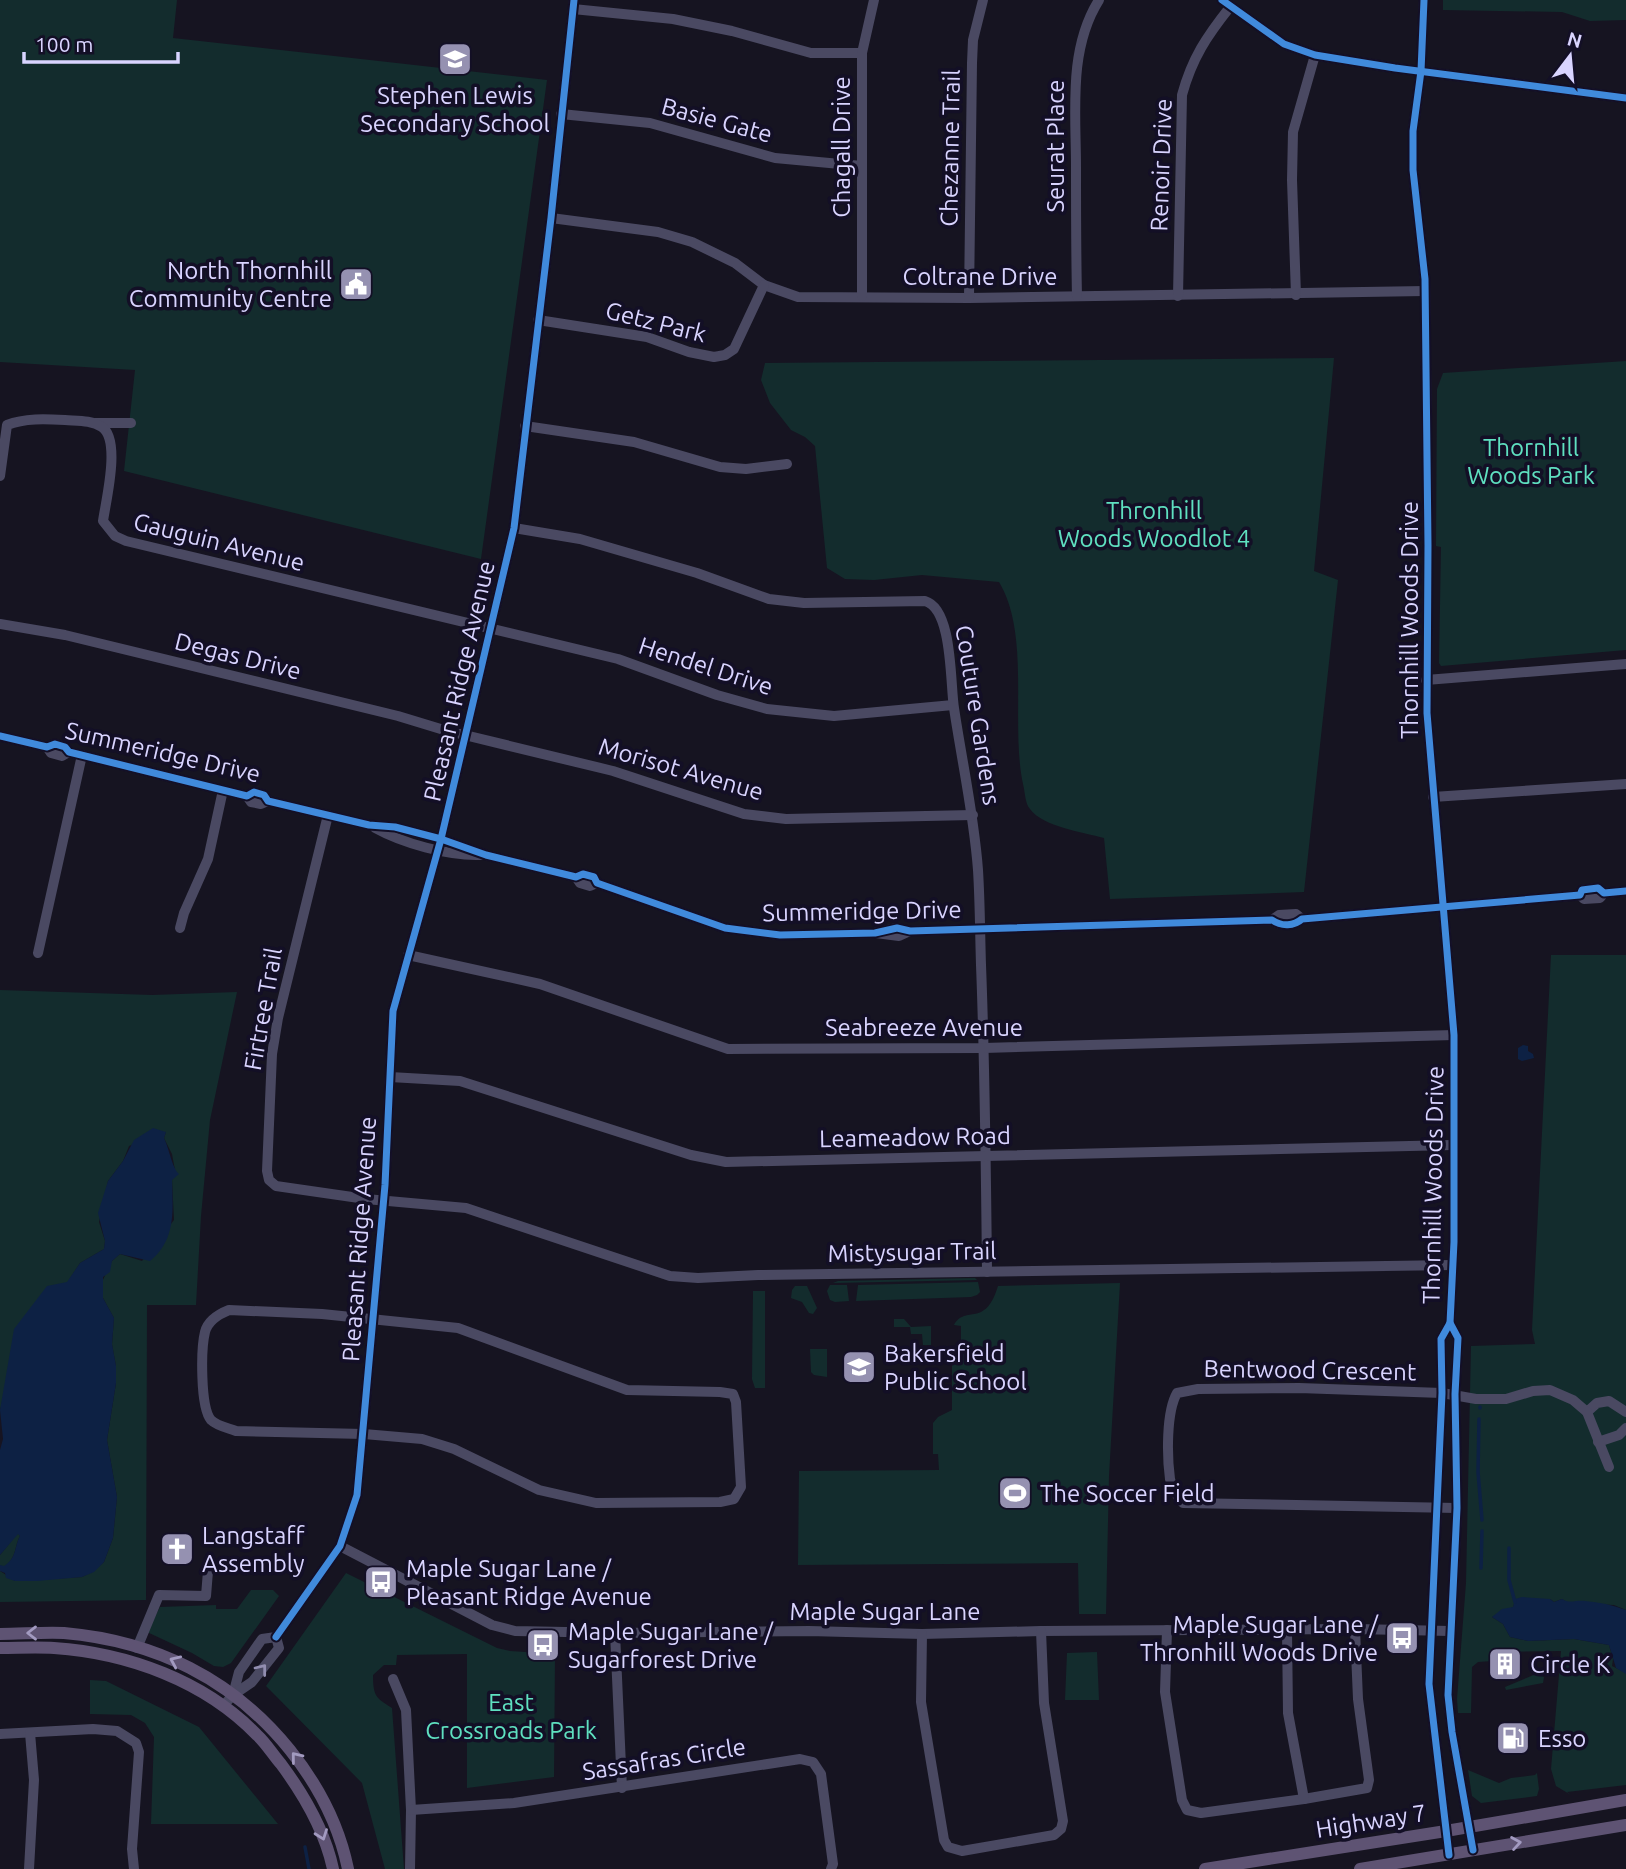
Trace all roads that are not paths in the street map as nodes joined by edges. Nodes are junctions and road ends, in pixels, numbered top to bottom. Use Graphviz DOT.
graph roads {
  1 [pos="874,0"];
  2 [pos="983,0"];
  3 [pos="1099,0"];
  4 [pos="1423,0"];
  5 [pos="1226,3"];
  6 [pos="573,4"];
  7 [pos="862,53"];
  8 [pos="1315,55"];
  9 [pos="1421,71"];
  10 [pos="1626,98"];
  11 [pos="561,114"];
  12 [pos="862,166"];
  13 [pos="551,218"];
  14 [pos="764,285"];
  15 [pos="1425,291"];
  16 [pos="1296,295"];
  17 [pos="862,296"];
  18 [pos="1077,296"];
  19 [pos="1178,296"];
  20 [pos="969,299"];
  21 [pos="538,320"];
  22 [pos="131,423"];
  23 [pos="95,424"];
  24 [pos="525,425"];
  25 [pos="787,464"];
  26 [pos="0,477"];
  27 [pos="514,528"];
  28 [pos="0,624"];
  29 [pos="491,631"];
  30 [pos="1626,664"];
  31 [pos="1426,680"];
  32 [pos="953,705"];
  33 [pos="465,735"];
  34 [pos="0,736"];
  35 [pos="82,755"];
  36 [pos="1626,784"];
  37 [pos="223,790"];
  38 [pos="1433,797"];
  39 [pos="328,815"];
  40 [pos="972,815"];
  41 [pos="440,844"];
  42 [pos="1626,891"];
  43 [pos="1443,908"];
  44 [pos="180,928"];
  45 [pos="980,929"];
  46 [pos="38,953"];
  47 [pos="408,955"];
  48 [pos="1454,1035"];
  49 [pos="984,1048"];
  50 [pos="390,1077"];
  51 [pos="1453,1145"];
  52 [pos="986,1156"];
  53 [pos="384,1200"];
  54 [pos="1453,1265"];
  55 [pos="987,1272"];
  56 [pos="372,1318"];
  57 [pos="1450,1323"];
  58 [pos="1441,1393"];
  59 [pos="1455,1394"];
  60 [pos="1587,1412"];
  61 [pos="1626,1412"];
  62 [pos="1626,1427"];
  63 [pos="364,1434"];
  64 [pos="1598,1442"];
  65 [pos="1609,1467"];
  66 [pos="1437,1506"];
  67 [pos="1457,1508"];
  68 [pos="341,1546"];
  69 [pos="208,1571"];
  70 [pos="1355,1629"];
  71 [pos="1167,1630"];
  72 [pos="1287,1630"];
  73 [pos="1432,1630"];
  74 [pos="1041,1631"];
  75 [pos="1450,1631"];
  76 [pos="615,1633"];
  77 [pos="0,1634"];
  78 [pos="922,1634"];
  79 [pos="276,1637"];
  80 [pos="0,1648"];
  81 [pos="137,1648"];
  82 [pos="393,1679"];
  83 [pos="233,1695"];
  84 [pos="223,1706"];
  85 [pos="30,1733"];
  86 [pos="0,1734"];
  87 [pos="622,1787"];
  88 [pos="1304,1800"];
  89 [pos="1626,1800"];
  90 [pos="411,1810"];
  91 [pos="1626,1825"];
  92 [pos="1467,1828"];
  93 [pos="1446,1831"];
  94 [pos="1473,1850"];
  95 [pos="1449,1855"];
  96 [pos="29,1869"];
  97 [pos="134,1869"];
  98 [pos="333,1869"];
  99 [pos="348,1869"];
  100 [pos="410,1869"];
  101 [pos="831,1869"];
  102 [pos="1205,1869"];
  103 [pos="1360,1869"];
  1 -- 7 [label="street, Chagall Drive"];
  2 -- 20 [label="street, Chezanne Trail"];
  3 -- 18 [label="street, Seurat Place"];
  4 -- 9 [label="street, Thornhill Woods Drive"];
  5 -- 8 [label="street"];
  5 -- 19 [label="street, Renoir Drive"];
  6 -- 7 [label="street"];
  6 -- 11 [label="street, Pleasant Ridge Avenue"];
  7 -- 12 [label="street, Chagall Drive"];
  8 -- 9 [label="street"];
  8 -- 16 [label="street"];
  9 -- 10 [label="street"];
  9 -- 15 [label="street, Thornhill Woods Drive"];
  11 -- 12 [label="street, Basie Gate"];
  11 -- 13 [label="street, Pleasant Ridge Avenue"];
  12 -- 17 [label="street, Chagall Drive"];
  13 -- 14 [label="street, Coltrane Drive"];
  13 -- 21 [label="street, Pleasant Ridge Avenue"];
  14 -- 17 [label="street, Coltrane Drive"];
  14 -- 21 [label="street, Getz Park"];
  15 -- 16 [label="street, Coltrane Drive"];
  15 -- 31 [label="street, Thornhill Woods Drive"];
  16 -- 19 [label="street, Coltrane Drive"];
  17 -- 20 [label="street, Coltrane Drive"];
  18 -- 19 [label="street, Coltrane Drive"];
  18 -- 20 [label="street, Coltrane Drive"];
  21 -- 24 [label="street, Pleasant Ridge Avenue"];
  22 -- 23 [label="street"];
  23 -- 26 [label="street"];
  23 -- 29 [label="street, Gauguin Avenue"];
  24 -- 25 [label="street"];
  24 -- 27 [label="street, Pleasant Ridge Avenue"];
  27 -- 29 [label="street, Pleasant Ridge Avenue"];
  27 -- 32 [label="street, Couture Gardens"];
  28 -- 33 [label="street, Degas Drive"];
  29 -- 32 [label="street, Hendel Drive"];
  29 -- 33 [label="street, Pleasant Ridge Avenue"];
  30 -- 31 [label="street"];
  31 -- 38 [label="street, Thornhill Woods Drive"];
  32 -- 40 [label="street, Couture Gardens"];
  33 -- 40 [label="street, Morisot Avenue"];
  33 -- 41 [label="street, Pleasant Ridge Avenue"];
  34 -- 35 [label="street, Summeridge Drive"];
  35 -- 37 [label="street, Summeridge Drive"];
  35 -- 46 [label="street"];
  36 -- 38 [label="street"];
  37 -- 39 [label="street, Summeridge Drive"];
  37 -- 44 [label="street"];
  38 -- 43 [label="street, Thornhill Woods Drive"];
  39 -- 41 [label="street, Summeridge Drive"];
  39 -- 53 [label="street, Firtree Trail"];
  40 -- 45 [label="street, Couture Gardens"];
  41 -- 45 [label="street, Summeridge Drive"];
  41 -- 47 [label="street, Pleasant Ridge Avenue"];
  42 -- 43 [label="street, Summeridge Drive"];
  43 -- 45 [label="street, Summeridge Drive"];
  43 -- 48 [label="street, Thornhill Woods Drive"];
  45 -- 49 [label="street, Couture Gardens"];
  47 -- 49 [label="street, Seabreeze Avenue"];
  47 -- 50 [label="street, Pleasant Ridge Avenue"];
  48 -- 49 [label="street, Seabreeze Avenue"];
  48 -- 51 [label="street, Thornhill Woods Drive"];
  49 -- 52 [label="street, Couture Gardens"];
  50 -- 52 [label="street, Leameadow Road"];
  50 -- 53 [label="street, Pleasant Ridge Avenue"];
  51 -- 52 [label="street, Leameadow Road"];
  51 -- 54 [label="street, Thornhill Woods Drive"];
  52 -- 55 [label="street, Couture Gardens"];
  53 -- 55 [label="street, Mistysugar Trail"];
  53 -- 56 [label="street, Pleasant Ridge Avenue"];
  54 -- 55 [label="street, Mistysugar Trail"];
  54 -- 57 [label="street, Thornhill Woods Drive"];
  56 -- 63 [label="street, Pleasant Ridge Avenue"];
  56 -- 63 [label="street"];
  56 -- 63 [label="street"];
  57 -- 58 [label="street, Thornhill Woods Drive"];
  57 -- 59 [label="street, Thornhill Woods Drive"];
  58 -- 59 [label="street, Bentwood Crescent"];
  58 -- 66 [label="street, Thornhill Woods Drive"];
  58 -- 66 [label="street, Bentwood Crescent"];
  59 -- 60 [label="street, Bentwood Crescent"];
  59 -- 67 [label="street, Thornhill Woods Drive"];
  60 -- 61 [label="street"];
  60 -- 64 [label="street"];
  62 -- 64 [label="street"];
  63 -- 68 [label="street, Pleasant Ridge Avenue"];
  64 -- 65 [label="street"];
  66 -- 67 [label="street, Bentwood Crescent"];
  66 -- 73 [label="street, Thornhill Woods Drive"];
  67 -- 75 [label="street, Thornhill Woods Drive"];
  68 -- 76 [label="street, Maple Sugar Lane"];
  68 -- 79 [label="street, Pleasant Ridge Avenue"];
  69 -- 81 [label="street"];
  70 -- 72 [label="street, Maple Sugar Lane"];
  70 -- 73 [label="street, Maple Sugar Lane"];
  70 -- 88 [label="street"];
  71 -- 72 [label="street, Maple Sugar Lane"];
  71 -- 74 [label="street, Maple Sugar Lane"];
  71 -- 88 [label="street"];
  72 -- 88 [label="street"];
  73 -- 75 [label="street, Maple Sugar Lane"];
  73 -- 93 [label="street, Thornhill Woods Drive"];
  74 -- 78 [label="street, Maple Sugar Lane"];
  74 -- 78 [label="street"];
  75 -- 92 [label="street, Thornhill Woods Drive"];
  76 -- 78 [label="street, Maple Sugar Lane"];
  76 -- 87 [label="street"];
  81 -- 77 [label="main road, one-way"];
  83 -- 79 [label="street, Pleasant Ridge Avenue, one-way"];
  79 -- 83 [label="street, Pleasant Ridge Avenue"];
  80 -- 84 [label="main road"];
  83 -- 81 [label="main road, one-way"];
  82 -- 90 [label="street"];
  83 -- 84 [label="street, Pleasant Ridge Avenue"];
  99 -- 83 [label="main road, one-way"];
  84 -- 98 [label="main road, one-way"];
  85 -- 86 [label="street"];
  85 -- 96 [label="street"];
  85 -- 97 [label="street"];
  87 -- 90 [label="street, Sassafras Circle"];
  87 -- 101 [label="street, Sassafras Circle"];
  89 -- 92 [label="main road, Highway 7"];
  90 -- 100 [label="street"];
  94 -- 91 [label="main road, Highway 7, one-way"];
  92 -- 93 [label="main road, Highway 7"];
  92 -- 94 [label="street, Thornhill Woods Drive"];
  93 -- 95 [label="street, Thornhill Woods Drive"];
  93 -- 102 [label="main road, Highway 7"];
  94 -- 95 [label="main road, Highway 7"];
  95 -- 103 [label="main road, Highway 7"];
}
